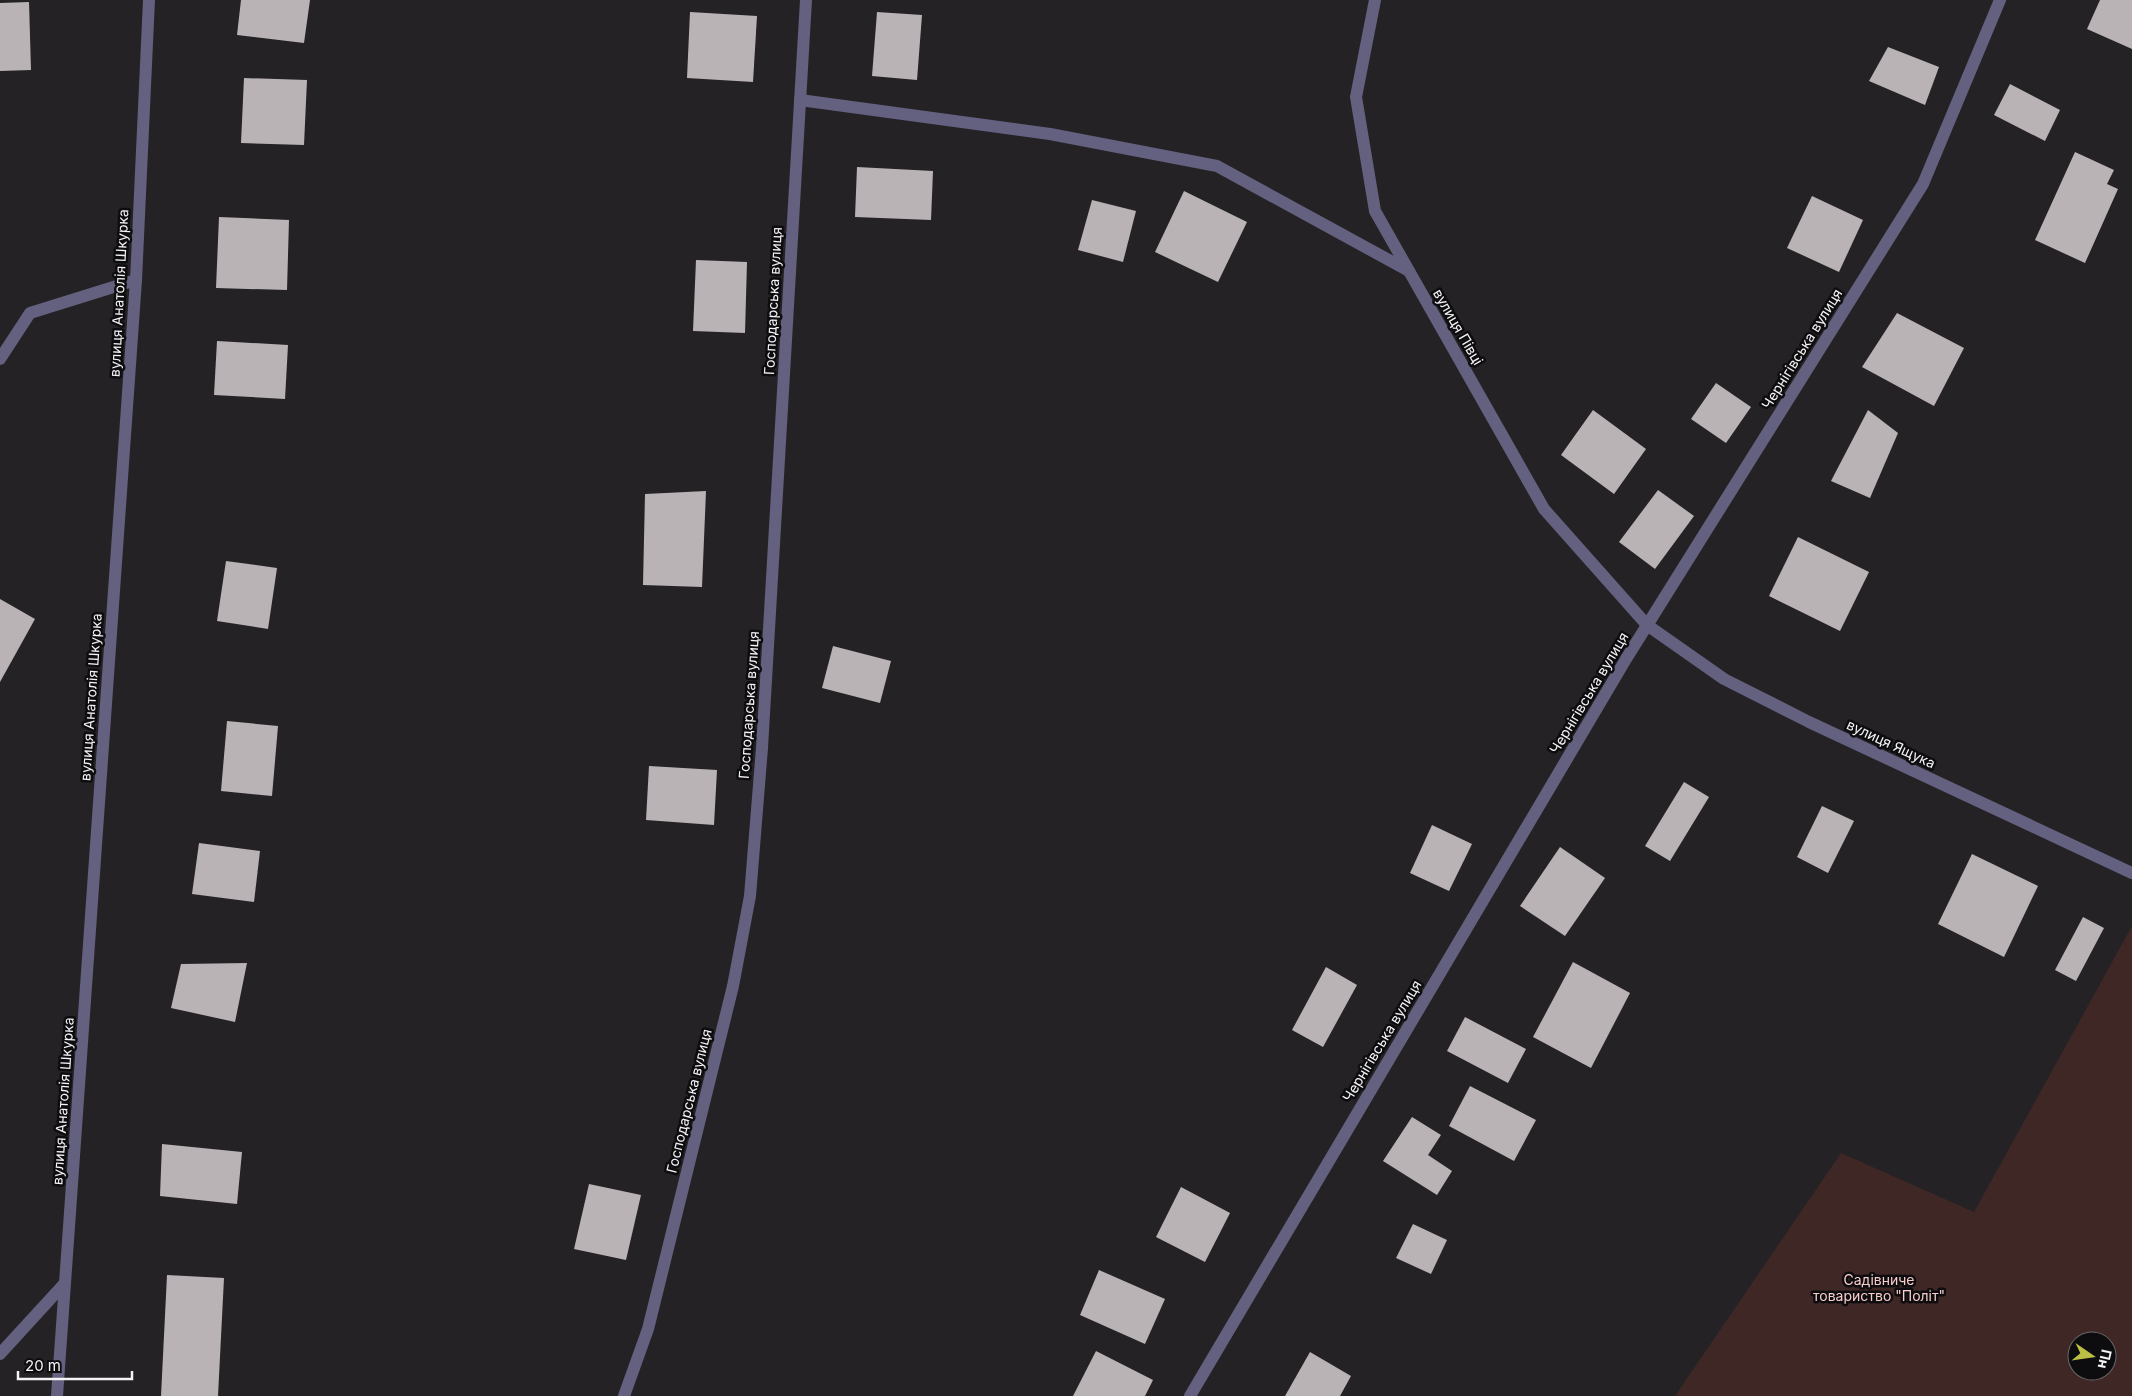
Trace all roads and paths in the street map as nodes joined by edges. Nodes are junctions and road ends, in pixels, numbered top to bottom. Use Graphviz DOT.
graph roads {
  1 [pos="149,0"];
  2 [pos="806,0"];
  3 [pos="1375,0"];
  4 [pos="2000,0"];
  5 [pos="800,100"];
  6 [pos="1409,271"];
  7 [pos="136,280"];
  8 [pos="0,359"];
  9 [pos="1647,625"];
  10 [pos="2132,873"];
  11 [pos="65,1283"];
  12 [pos="0,1354"];
  13 [pos="57,1396"];
  14 [pos="624,1396"];
  15 [pos="1190,1396"];
  1 -- 7 [label="street, вулиця Анатолія Шкурка"];
  2 -- 5 [label="street, Господарська вулиця"];
  3 -- 6 [label="street, вулиця Півці"];
  4 -- 9 [label="street, Чернігівська вулиця"];
  5 -- 6 [label="street"];
  5 -- 14 [label="street, Господарська вулиця"];
  6 -- 9 [label="street, вулиця Півці"];
  7 -- 8 [label="street"];
  7 -- 11 [label="street, вулиця Анатолія Шкурка"];
  9 -- 10 [label="street, вулиця Ящука"];
  9 -- 15 [label="street, Чернігівська вулиця"];
  11 -- 12 [label="street"];
  11 -- 13 [label="street, вулиця Анатолія Шкурка"];
}
